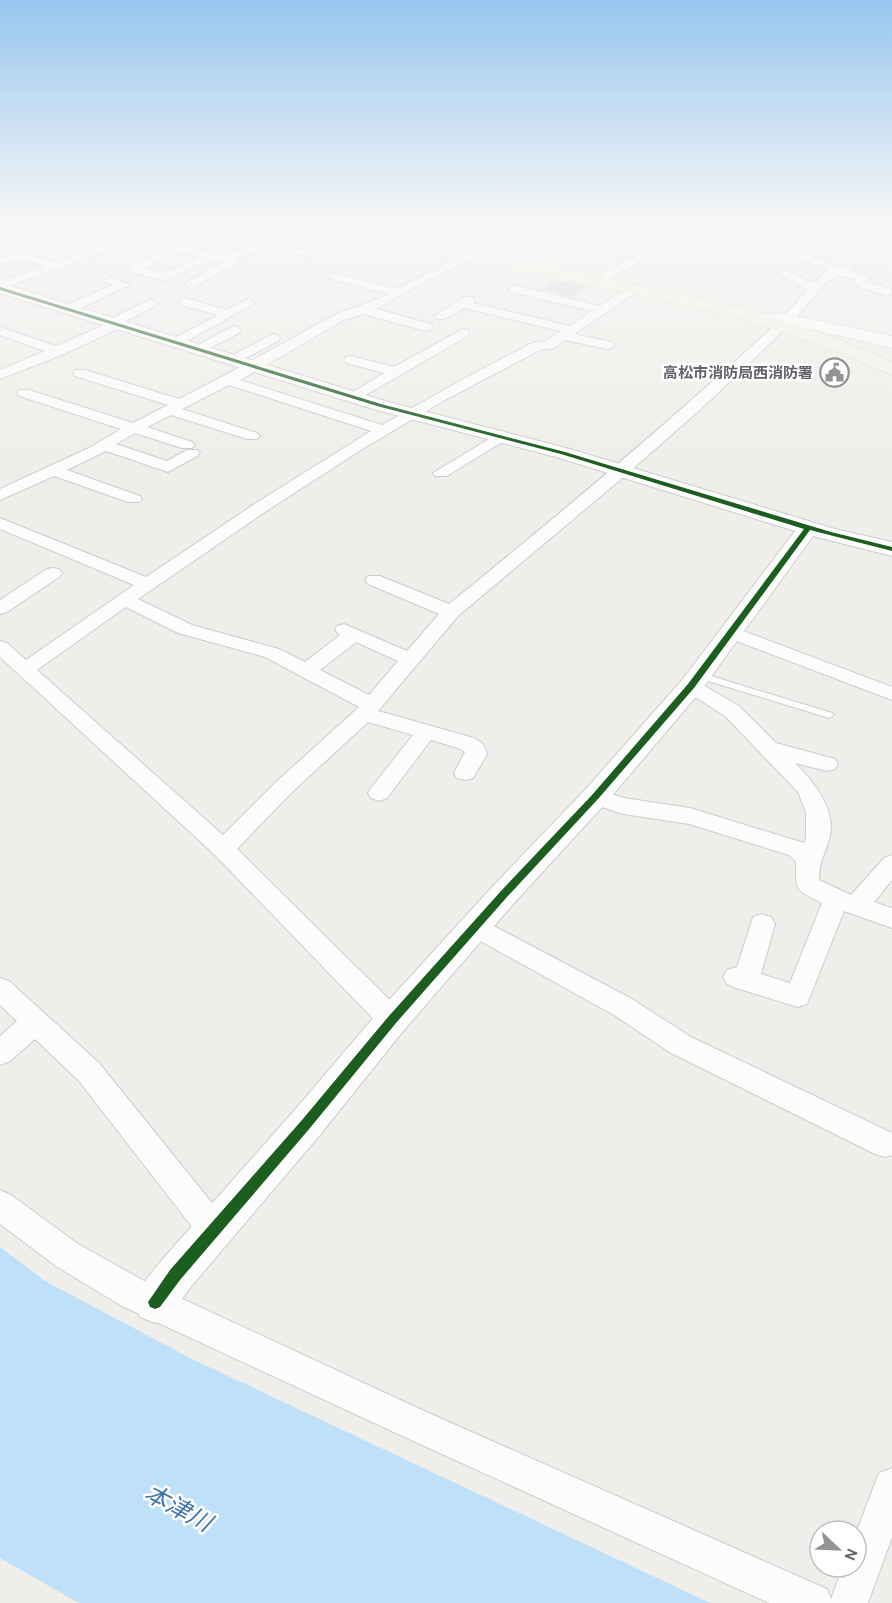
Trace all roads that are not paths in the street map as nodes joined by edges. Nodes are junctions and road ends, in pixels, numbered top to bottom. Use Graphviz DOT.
graph roads {
  1 [pos="50,303"];
  2 [pos="82,303"];
  3 [pos="151,303"];
  4 [pos="191,303"];
  5 [pos="249,303"];
  6 [pos="379,303"];
  7 [pos="465,303"];
  8 [pos="469,303"];
  9 [pos="573,303"];
  10 [pos="613,303"];
  11 [pos="695,303"];
  12 [pos="801,303"];
  13 [pos="68,309"];
  14 [pos="364,310"];
  15 [pos="603,310"];
  16 [pos="229,314"];
  17 [pos="512,315"];
  18 [pos="440,316"];
  19 [pos="785,322"];
  20 [pos="115,323"];
  21 [pos="498,324"];
  22 [pos="426,327"];
  23 [pos="234,330"];
  24 [pos="0,331"];
  25 [pos="464,333"];
  26 [pos="567,333"];
  27 [pos="273,338"];
  28 [pos="178,342"];
  29 [pos="892,342"];
  30 [pos="549,345"];
  31 [pos="607,345"];
  32 [pos="198,348"];
  33 [pos="59,351"];
  34 [pos="569,351"];
  35 [pos="0,359"];
  36 [pos="233,359"];
  37 [pos="351,360"];
  38 [pos="21,366"];
  39 [pos="256,366"];
  40 [pos="892,369"];
  41 [pos="80,372"];
  42 [pos="395,372"];
  43 [pos="0,375"];
  44 [pos="227,380"];
  45 [pos="24,393"];
  46 [pos="352,397"];
  47 [pos="175,407"];
  48 [pos="410,413"];
  49 [pos="136,428"];
  50 [pos="383,430"];
  51 [pos="252,436"];
  52 [pos="502,436"];
  53 [pos="104,445"];
  54 [pos="53,470"];
  55 [pos="621,470"];
  56 [pos="441,473"];
  57 [pos="0,495"];
  58 [pos="134,499"];
  59 [pos="0,523"];
  60 [pos="808,528"];
  61 [pos="892,549"];
  62 [pos="53,573"];
  63 [pos="374,580"];
  64 [pos="148,584"];
  65 [pos="125,600"];
  66 [pos="0,608"];
  67 [pos="451,612"];
  68 [pos="730,632"];
  69 [pos="0,647"];
  70 [pos="410,658"];
  71 [pos="24,670"];
  72 [pos="306,671"];
  73 [pos="694,680"];
  74 [pos="892,694"];
  75 [pos="368,710"];
  76 [pos="829,715"];
  77 [pos="426,732"];
  78 [pos="771,749"];
  79 [pos="827,764"];
  80 [pos="465,773"];
  81 [pos="379,792"];
  82 [pos="595,797"];
  83 [pos="223,849"];
  84 [pos="808,859"];
  85 [pos="892,864"];
  86 [pos="846,903"];
  87 [pos="892,918"];
  88 [pos="762,924"];
  89 [pos="475,926"];
  90 [pos="0,989"];
  91 [pos="392,1020"];
  92 [pos="36,1021"];
  93 [pos="0,1053"];
  94 [pos="885,1144"];
  95 [pos="0,1205"];
  96 [pos="214,1230"];
  97 [pos="155,1302"];
  98 [pos="892,1486"];
  99 [pos="813,1603"];
  100 [pos="849,1603"];
  1 -- 13 [label="street"];
  2 -- 13 [label="street"];
  3 -- 20 [label="street"];
  4 -- 16 [label="street"];
  5 -- 16 [label="street"];
  6 -- 14 [label="street"];
  7 -- 18 [label="street"];
  8 -- 17 [label="street"];
  9 -- 15 [label="street"];
  10 -- 15 [label="street"];
  11 -- 19 [label="main road"];
  12 -- 19 [label="street"];
  13 -- 20 [label="street"];
  14 -- 22 [label="street"];
  14 -- 39 [label="street"];
  15 -- 26 [label="street"];
  16 -- 28 [label="street"];
  17 -- 21 [label="street"];
  17 -- 26 [label="street"];
  19 -- 29 [label="main road"];
  19 -- 40 [label="main road"];
  19 -- 55 [label="street"];
  20 -- 28 [label="street"];
  20 -- 33 [label="street"];
  23 -- 32 [label="street"];
  24 -- 33 [label="street"];
  25 -- 42 [label="street"];
  26 -- 30 [label="street"];
  26 -- 31 [label="street"];
  27 -- 36 [label="street"];
  28 -- 32 [label="street"];
  30 -- 34 [label="street"];
  30 -- 48 [label="street"];
  32 -- 36 [label="street"];
  33 -- 38 [label="street"];
  35 -- 38 [label="street"];
  36 -- 39 [label="street"];
  37 -- 42 [label="street"];
  38 -- 43 [label="street"];
  39 -- 44 [label="street"];
  39 -- 46 [label="street"];
  41 -- 47 [label="street"];
  42 -- 46 [label="street"];
  44 -- 47 [label="street"];
  44 -- 50 [label="street"];
  45 -- 49 [label="street"];
  46 -- 48 [label="street"];
  47 -- 49 [label="street"];
  47 -- 51 [label="street"];
  48 -- 50 [label="street"];
  48 -- 52 [label="street"];
  49 -- 53 [label="street"];
  49 -- 53 [label="street"];
  50 -- 64 [label="street"];
  52 -- 55 [label="street"];
  52 -- 56 [label="street"];
  53 -- 54 [label="street"];
  54 -- 57 [label="street"];
  54 -- 58 [label="street"];
  55 -- 60 [label="street"];
  55 -- 67 [label="street"];
  59 -- 64 [label="street"];
  60 -- 61 [label="street"];
  60 -- 68 [label="street"];
  62 -- 66 [label="street"];
  63 -- 67 [label="street"];
  64 -- 65 [label="street"];
  65 -- 71 [label="street"];
  65 -- 72 [label="street"];
  67 -- 70 [label="street"];
  68 -- 73 [label="street"];
  68 -- 74 [label="street"];
  69 -- 71 [label="street"];
  70 -- 72 [label="street"];
  70 -- 75 [label="street"];
  71 -- 83 [label="street"];
  72 -- 75 [label="street"];
  73 -- 76 [label="lane"];
  73 -- 78 [label="street"];
  73 -- 82 [label="street"];
  75 -- 77 [label="street"];
  75 -- 83 [label="street"];
  77 -- 80 [label="street"];
  77 -- 81 [label="street"];
  78 -- 79 [label="street"];
  78 -- 84 [label="street"];
  82 -- 84 [label="street"];
  82 -- 89 [label="street"];
  83 -- 91 [label="street"];
  84 -- 86 [label="street"];
  85 -- 86 [label="street"];
  86 -- 87 [label="street"];
  86 -- 88 [label="street"];
  89 -- 91 [label="street"];
  89 -- 94 [label="street"];
  90 -- 92 [label="street"];
  91 -- 96 [label="street"];
  92 -- 93 [label="street"];
  92 -- 96 [label="street"];
  95 -- 97 [label="street"];
  96 -- 97 [label="street"];
  97 -- 99 [label="street"];
  98 -- 100 [label="street"];
}
